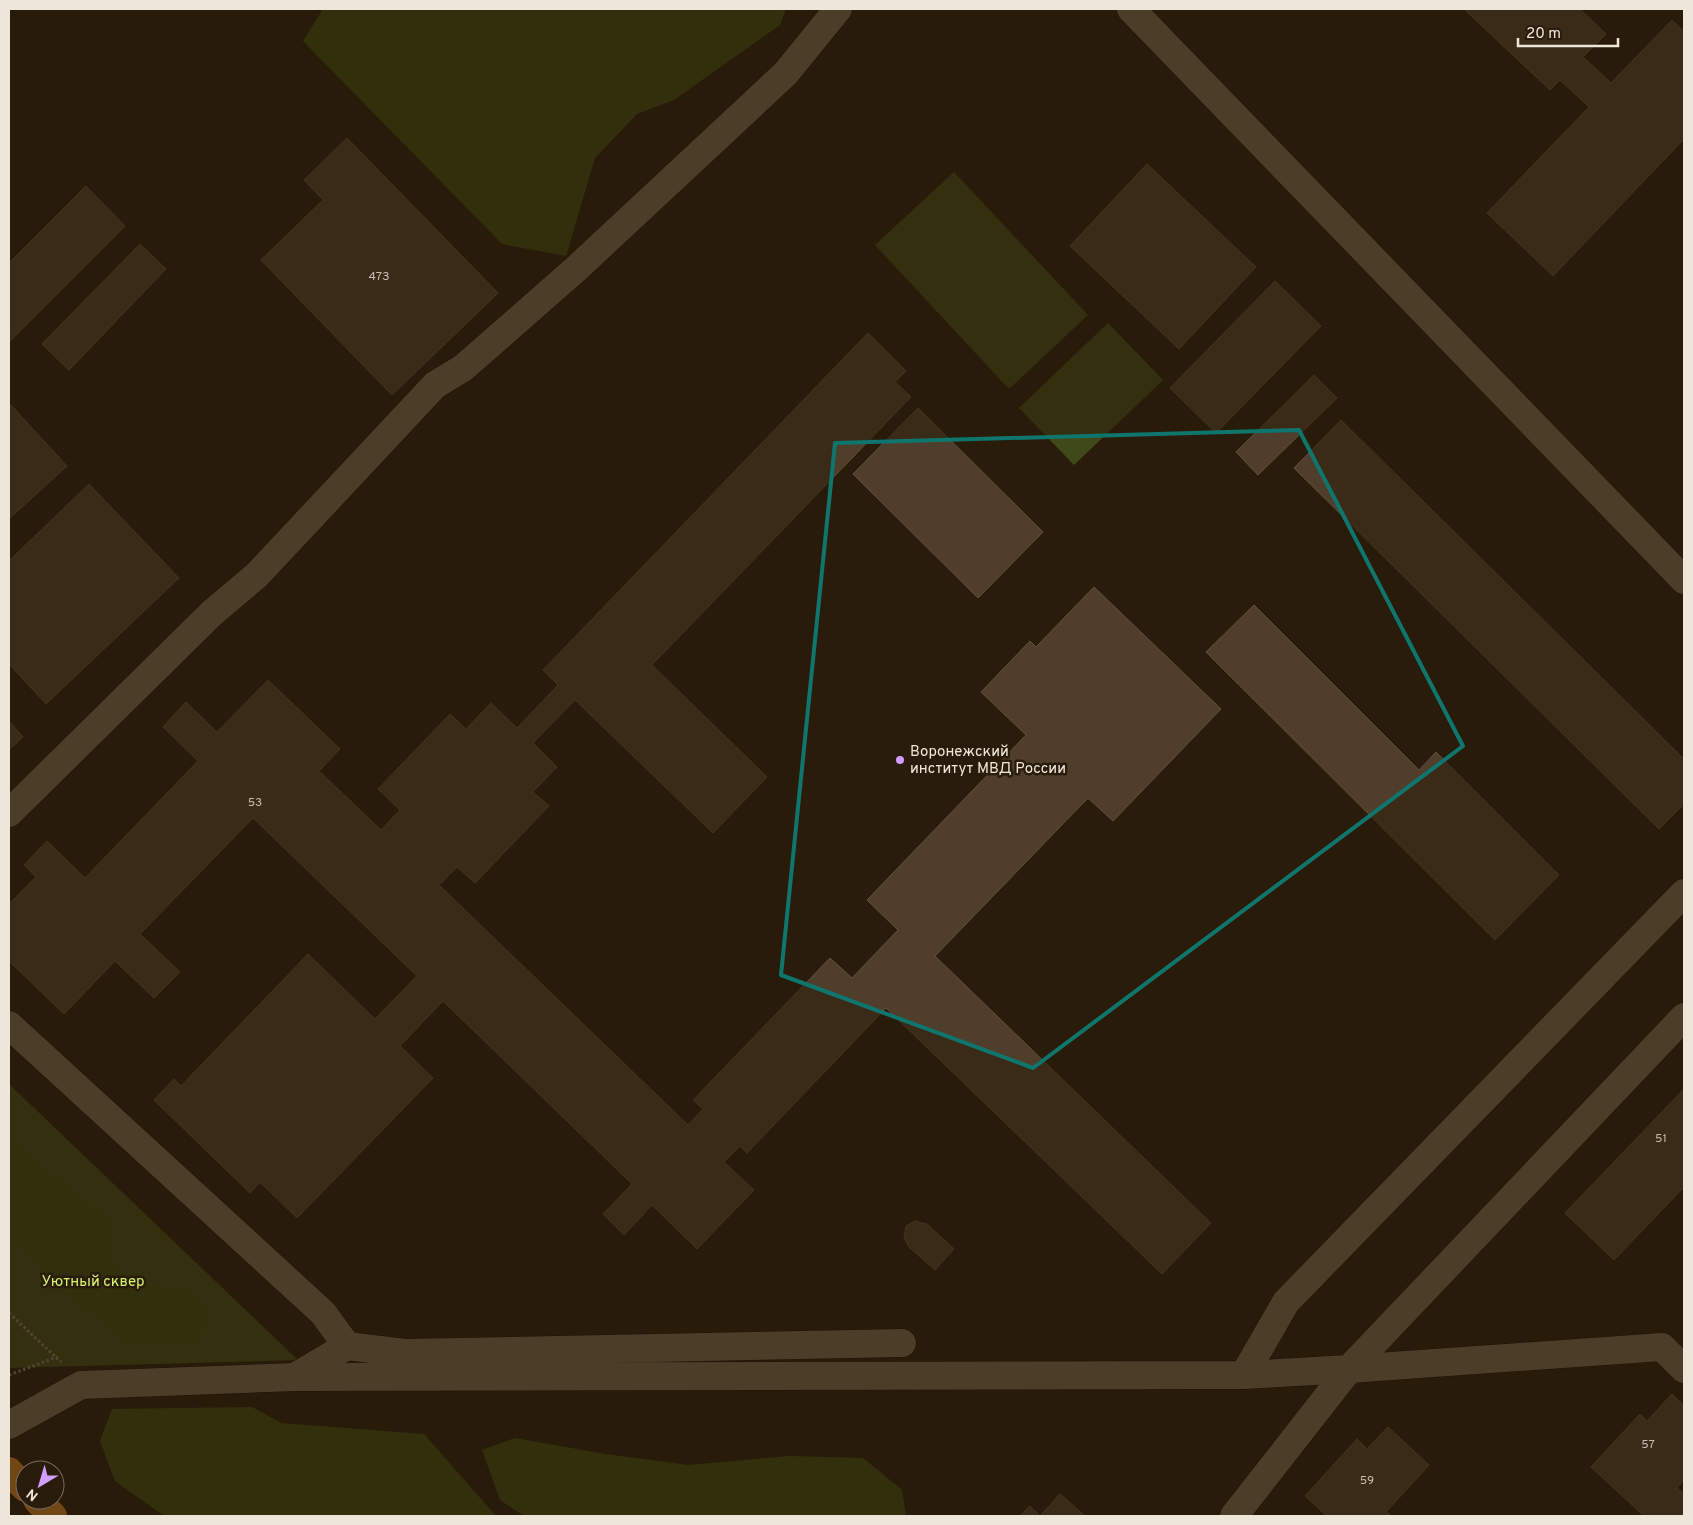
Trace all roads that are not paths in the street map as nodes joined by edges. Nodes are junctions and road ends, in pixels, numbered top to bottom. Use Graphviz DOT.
graph roads {
  1 [pos="838,9"];
  2 [pos="1131,9"];
  3 [pos="1684,580"];
  4 [pos="9,812"];
  5 [pos="1684,893"];
  6 [pos="1684,1017"];
  7 [pos="9,1025"];
  8 [pos="902,1342"];
  9 [pos="347,1346"];
  10 [pos="1349,1369"];
  11 [pos="1684,1369"];
  12 [pos="1244,1375"];
  13 [pos="295,1377"];
  14 [pos="9,1425"];
  15 [pos="1234,1516"];
  1 -- 4 [label="street"];
  2 -- 3 [label="street"];
  5 -- 12 [label="street"];
  6 -- 10 [label="street"];
  7 -- 9 [label="street"];
  8 -- 9 [label="street"];
  9 -- 13 [label="street"];
  10 -- 11 [label="street"];
  10 -- 12 [label="street"];
  10 -- 15 [label="street"];
  12 -- 13 [label="street"];
  13 -- 14 [label="street"];
}
